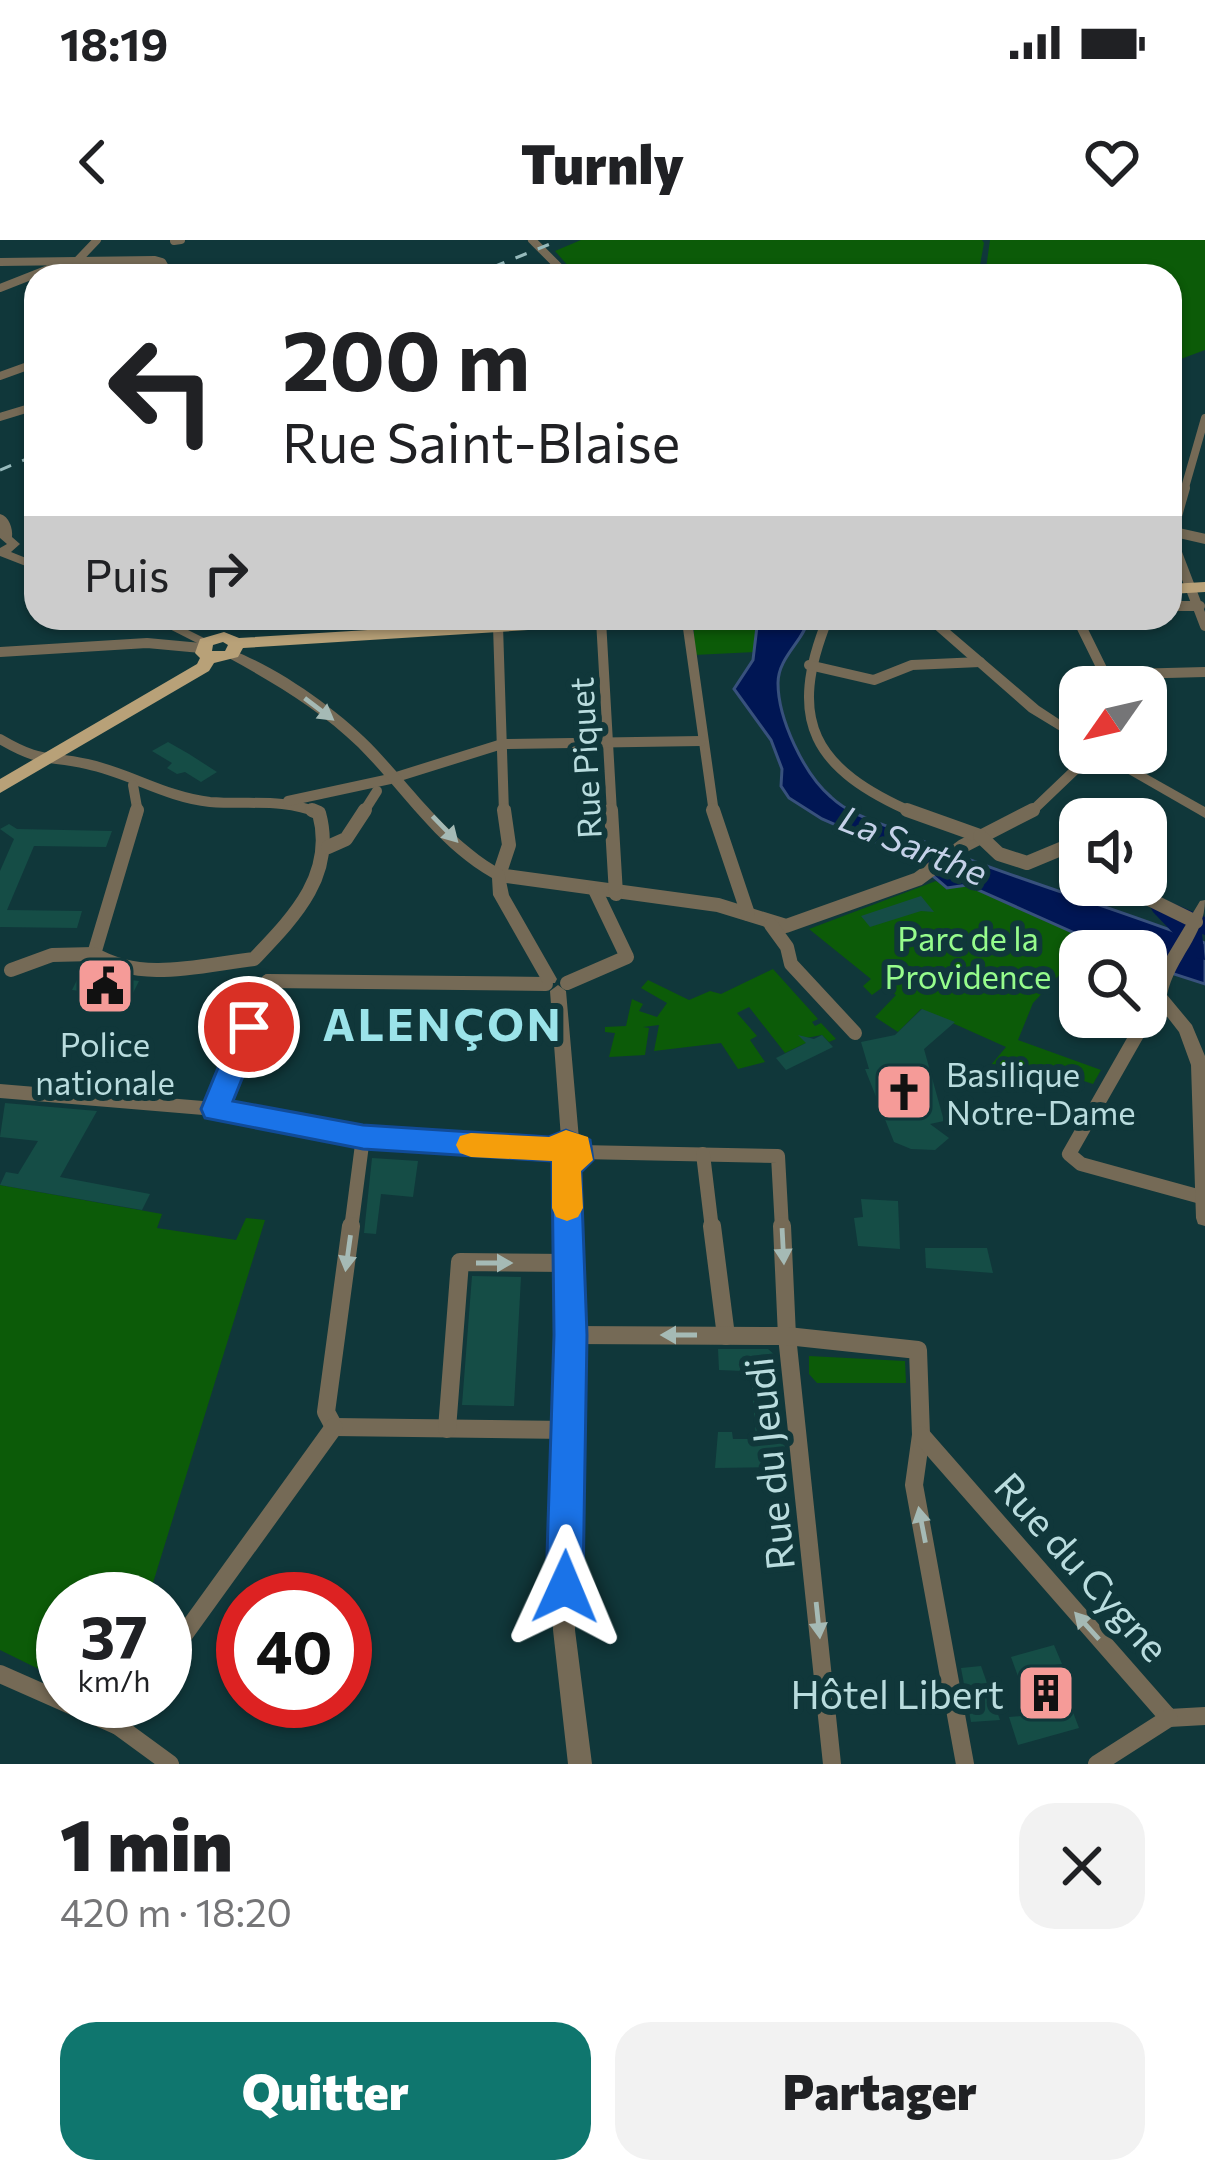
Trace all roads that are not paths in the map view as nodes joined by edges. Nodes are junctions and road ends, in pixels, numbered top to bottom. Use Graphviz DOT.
graph roads {
  1 [pos="97,240"];
  2 [pos="532,240"];
  3 [pos="0,262"];
  4 [pos="71,263"];
  5 [pos="68,264"];
  6 [pos="163,264"];
  7 [pos="556,264"];
  8 [pos="1205,418"];
  9 [pos="1191,469"];
  10 [pos="1205,472"];
  11 [pos="1182,497"];
  12 [pos="0,517"];
  13 [pos="3,545"];
  14 [pos="1188,588"];
  15 [pos="1200,606"];
  16 [pos="1205,626"];
  17 [pos="174,630"];
  18 [pos="452,630"];
  19 [pos="498,630"];
  20 [pos="602,630"];
  21 [pos="688,630"];
  22 [pos="823,630"];
  23 [pos="942,630"];
  24 [pos="1083,630"];
  25 [pos="206,649"];
  26 [pos="234,649"];
  27 [pos="0,652"];
  28 [pos="980,662"];
  29 [pos="809,665"];
  30 [pos="1101,666"];
  31 [pos="1205,671"];
  32 [pos="1167,672"];
  33 [pos="1059,726"];
  34 [pos="0,740"];
  35 [pos="701,741"];
  36 [pos="608,742"];
  37 [pos="502,744"];
  38 [pos="46,760"];
  39 [pos="1072,774"];
  40 [pos="1137,774"];
  41 [pos="395,777"];
  42 [pos="133,785"];
  43 [pos="0,787"];
  44 [pos="334,791"];
  45 [pos="377,791"];
  46 [pos="169,796"];
  47 [pos="287,801"];
  48 [pos="139,809"];
  49 [pos="319,813"];
  50 [pos="1205,813"];
  51 [pos="980,836"];
  52 [pos="328,847"];
  53 [pos="1059,850"];
  54 [pos="499,874"];
  55 [pos="595,890"];
  56 [pos="616,894"];
  57 [pos="1205,905"];
  58 [pos="1161,906"];
  59 [pos="748,914"];
  60 [pos="771,925"];
  61 [pos="1193,927"];
  62 [pos="94,954"];
  63 [pos="254,959"];
  64 [pos="1167,969"];
  65 [pos="11,970"];
  66 [pos="268,981"];
  67 [pos="555,984"];
  68 [pos="1167,1006"];
  69 [pos="854,1033"];
  70 [pos="1135,1038"];
  71 [pos="0,1091"];
  72 [pos="215,1109"];
  73 [pos="363,1137"];
  74 [pos="567,1152"];
  75 [pos="703,1154"];
  76 [pos="1203,1197"];
  77 [pos="1205,1219"];
  78 [pos="569,1263"];
  79 [pos="571,1335"];
  80 [pos="726,1336"];
  81 [pos="787,1336"];
  82 [pos="334,1427"];
  83 [pos="447,1429"];
  84 [pos="568,1430"];
  85 [pos="921,1435"];
  86 [pos="192,1624"];
  87 [pos="0,1674"];
  88 [pos="36,1690"];
  89 [pos="1205,1716"];
  90 [pos="1169,1718"];
  91 [pos="121,1728"];
  92 [pos="170,1764"];
  93 [pos="580,1764"];
  94 [pos="832,1764"];
  95 [pos="965,1764"];
  96 [pos="1097,1764"];
  1 -- 4 [label="street"];
  2 -- 7 [label="street"];
  3 -- 4 [label="street"];
  4 -- 5 [label="street"];
  4 -- 6 [label="street"];
  8 -- 9 [label="street"];
  9 -- 10 [label="street"];
  9 -- 11 [label="street"];
  12 -- 13 [label="street"];
  14 -- 15 [label="street"];
  15 -- 16 [label="street"];
  17 -- 25 [label="street"];
  18 -- 26 [label="main road"];
  19 -- 37 [label="street"];
  20 -- 36 [label="street, Rue Piquet"];
  21 -- 35 [label="street"];
  22 -- 29 [label="street"];
  23 -- 28 [label="street"];
  24 -- 30 [label="street"];
  25 -- 26 [label="main road"];
  25 -- 27 [label="street"];
  25 -- 38 [label="main road"];
  26 -- 41 [label="street, one-way"];
  28 -- 29 [label="street"];
  28 -- 33 [label="street"];
  29 -- 51 [label="street"];
  31 -- 32 [label="street"];
  34 -- 38 [label="street"];
  35 -- 36 [label="street"];
  35 -- 59 [label="street"];
  36 -- 37 [label="street"];
  36 -- 56 [label="street, Rue Piquet"];
  37 -- 41 [label="street"];
  37 -- 54 [label="street"];
  38 -- 42 [label="street"];
  38 -- 43 [label="main road"];
  39 -- 51 [label="street"];
  40 -- 50 [label="street"];
  41 -- 44 [label="street"];
  41 -- 54 [label="street, one-way"];
  42 -- 46 [label="street"];
  42 -- 48 [label="street"];
  44 -- 47 [label="street"];
  44 -- 49 [label="street"];
  45 -- 52 [label="street"];
  46 -- 47 [label="street"];
  46 -- 48 [label="street"];
  47 -- 49 [label="street"];
  48 -- 62 [label="street"];
  49 -- 52 [label="street"];
  51 -- 53 [label="street"];
  51 -- 60 [label="street"];
  52 -- 63 [label="street"];
  54 -- 55 [label="street"];
  54 -- 67 [label="street"];
  55 -- 56 [label="street"];
  55 -- 67 [label="street"];
  56 -- 59 [label="street"];
  57 -- 61 [label="street"];
  58 -- 61 [label="street"];
  59 -- 60 [label="street"];
  60 -- 69 [label="street"];
  61 -- 64 [label="street"];
  62 -- 63 [label="street"];
  62 -- 65 [label="street"];
  63 -- 66 [label="street"];
  66 -- 67 [label="street"];
  66 -- 72 [label="street"];
  67 -- 74 [label="street"];
  68 -- 76 [label="street"];
  70 -- 76 [label="street"];
  71 -- 72 [label="street"];
  72 -- 73 [label="street"];
  73 -- 74 [label="street"];
  73 -- 82 [label="street, one-way"];
  74 -- 75 [label="street"];
  74 -- 78 [label="street"];
  75 -- 80 [label="street"];
  75 -- 81 [label="street, Rue du Jeudi, one-way"];
  76 -- 77 [label="street"];
  78 -- 79 [label="street"];
  83 -- 78 [label="street, one-way"];
  80 -- 79 [label="street, one-way"];
  79 -- 84 [label="street"];
  80 -- 81 [label="street"];
  81 -- 85 [label="street"];
  81 -- 94 [label="street, Rue du Jeudi, one-way"];
  82 -- 83 [label="street"];
  82 -- 86 [label="street"];
  83 -- 84 [label="street"];
  84 -- 93 [label="street"];
  90 -- 85 [label="street, Rue du Cygne, one-way"];
  95 -- 85 [label="street, one-way"];
  87 -- 88 [label="street"];
  89 -- 90 [label="street"];
  90 -- 96 [label="street"];
  91 -- 92 [label="street"];
}
